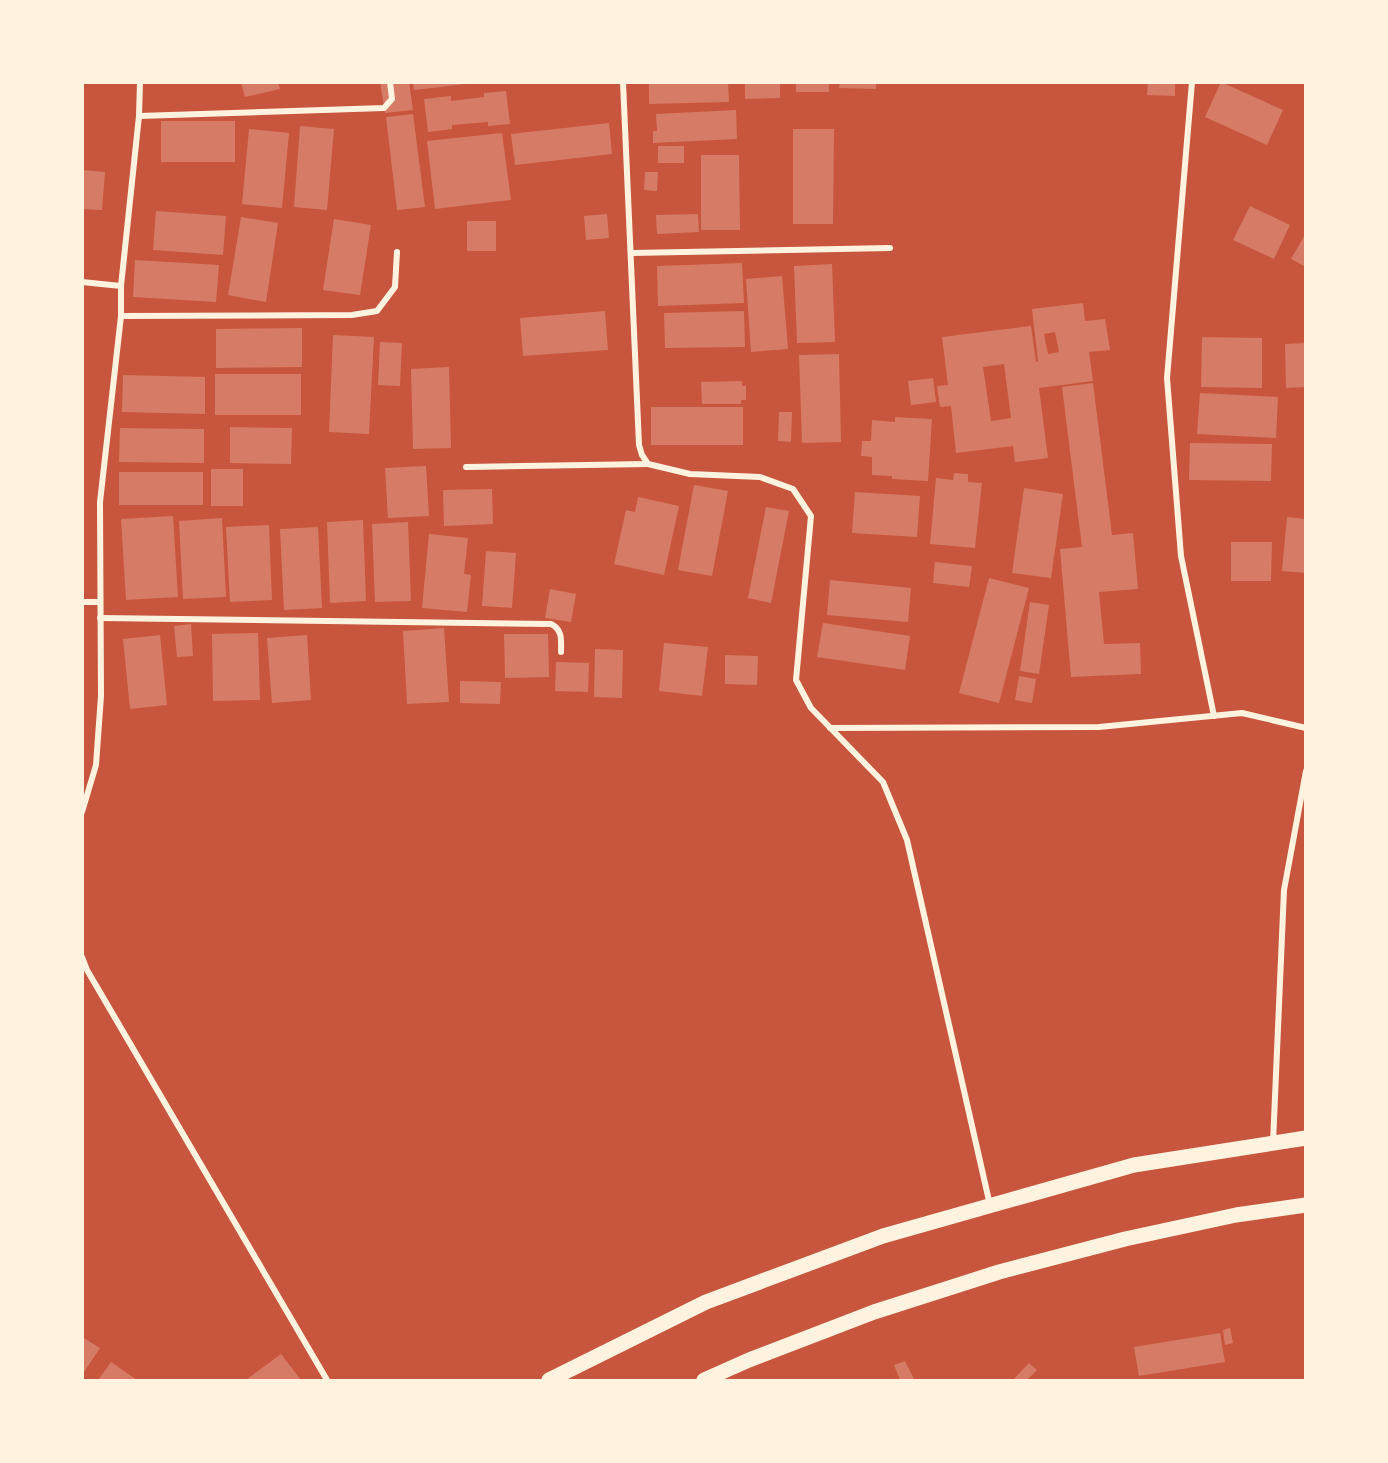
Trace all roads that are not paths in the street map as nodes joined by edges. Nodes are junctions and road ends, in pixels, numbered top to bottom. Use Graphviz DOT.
graph roads {
  1 [pos="140,82"];
  2 [pos="390,82"];
  3 [pos="623,82"];
  4 [pos="1192,82"];
  5 [pos="139,116"];
  6 [pos="890,248"];
  7 [pos="397,252"];
  8 [pos="631,253"];
  9 [pos="82,282"];
  10 [pos="121,286"];
  11 [pos="122,316"];
  12 [pos="648,464"];
  13 [pos="466,467"];
  14 [pos="82,602"];
  15 [pos="100,602"];
  16 [pos="100,618"];
  17 [pos="561,652"];
  18 [pos="1214,716"];
  19 [pos="830,728"];
  20 [pos="1305,728"];
  21 [pos="1305,771"];
  22 [pos="82,812"];
  23 [pos="82,957"];
  24 [pos="1305,1138"];
  25 [pos="1273,1143"];
  26 [pos="1305,1205"];
  27 [pos="990,1206"];
  28 [pos="327,1380"];
  29 [pos="549,1380"];
  30 [pos="704,1380"];
  1 -- 5 [label="street"];
  2 -- 5 [label="street"];
  3 -- 8 [label="street"];
  4 -- 18 [label="street"];
  5 -- 10 [label="street"];
  6 -- 8 [label="street"];
  7 -- 11 [label="street"];
  8 -- 12 [label="street"];
  9 -- 10 [label="street"];
  10 -- 11 [label="street"];
  11 -- 15 [label="street"];
  12 -- 13 [label="street"];
  12 -- 19 [label="street"];
  14 -- 15 [label="street"];
  15 -- 16 [label="street"];
  16 -- 17 [label="street"];
  16 -- 22 [label="street"];
  18 -- 19 [label="street"];
  18 -- 20 [label="street"];
  19 -- 27 [label="street"];
  21 -- 25 [label="street"];
  23 -- 28 [label="street"];
  24 -- 25 [label="main road"];
  25 -- 27 [label="main road"];
  26 -- 30 [label="main road"];
  27 -- 29 [label="main road"];
}
